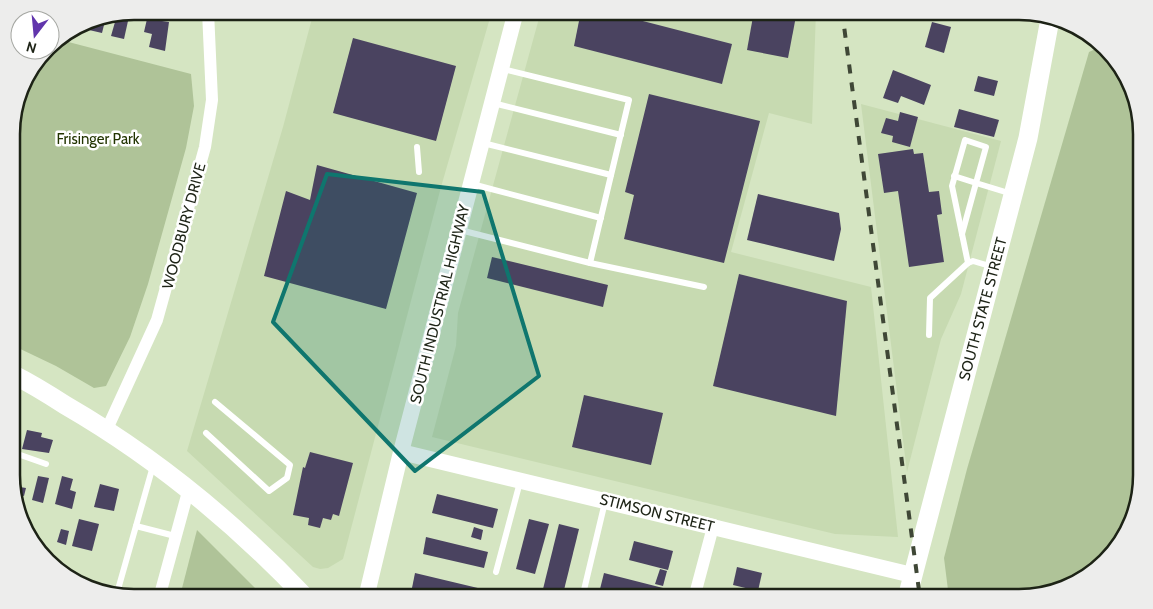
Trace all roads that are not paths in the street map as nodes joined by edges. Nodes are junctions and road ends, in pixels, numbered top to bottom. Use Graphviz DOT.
graph roads {
  1 [pos="208,20"];
  2 [pos="514,20"];
  3 [pos="1049,24"];
  4 [pos="501,68"];
  5 [pos="492,103"];
  6 [pos="621,135"];
  7 [pos="482,142"];
  8 [pos="417,147"];
  9 [pos="418,172"];
  10 [pos="611,175"];
  11 [pos="954,176"];
  12 [pos="471,183"];
  13 [pos="976,183"];
  14 [pos="1014,194"];
  15 [pos="601,218"];
  16 [pos="459,229"];
  17 [pos="962,235"];
  18 [pos="590,263"];
  19 [pos="968,263"];
  20 [pos="994,267"];
  21 [pos="704,287"];
  22 [pos="929,335"];
  23 [pos="20,379"];
  24 [pos="215,402"];
  25 [pos="107,429"];
  26 [pos="206,433"];
  27 [pos="401,452"];
  28 [pos="20,455"];
  29 [pos="154,463"];
  30 [pos="46,464"];
  31 [pos="521,481"];
  32 [pos="189,488"];
  33 [pos="605,501"];
  34 [pos="136,526"];
  35 [pos="714,527"];
  36 [pos="175,536"];
  37 [pos="496,572"];
  38 [pos="912,575"];
  39 [pos="118,588"];
  40 [pos="160,589"];
  41 [pos="298,589"];
  42 [pos="368,589"];
  43 [pos="584,589"];
  44 [pos="697,589"];
  45 [pos="909,589"];
  1 -- 25 [label="street, WOODBURY DRIVE"];
  2 -- 4 [label="street, SOUTH INDUSTRIAL HIGHWAY"];
  3 -- 14 [label="main road, SOUTH STATE STREET"];
  4 -- 5 [label="street, SOUTH INDUSTRIAL HIGHWAY"];
  4 -- 6 [label="lane"];
  5 -- 6 [label="lane"];
  5 -- 7 [label="street, SOUTH INDUSTRIAL HIGHWAY"];
  6 -- 10 [label="lane"];
  7 -- 10 [label="lane"];
  7 -- 12 [label="street, SOUTH INDUSTRIAL HIGHWAY"];
  8 -- 9 [label="lane"];
  10 -- 15 [label="lane"];
  11 -- 13 [label="lane"];
  11 -- 13 [label="lane"];
  11 -- 17 [label="lane"];
  12 -- 15 [label="lane"];
  12 -- 16 [label="street, SOUTH INDUSTRIAL HIGHWAY"];
  13 -- 14 [label="lane"];
  13 -- 17 [label="lane"];
  14 -- 20 [label="main road, SOUTH STATE STREET"];
  15 -- 18 [label="lane"];
  16 -- 18 [label="lane"];
  16 -- 27 [label="street, SOUTH INDUSTRIAL HIGHWAY"];
  17 -- 19 [label="lane"];
  18 -- 21 [label="lane"];
  19 -- 20 [label="lane"];
  19 -- 22 [label="lane"];
  20 -- 38 [label="main road, SOUTH STATE STREET"];
  23 -- 25 [label="main road"];
  24 -- 26 [label="lane"];
  25 -- 29 [label="main road"];
  27 -- 31 [label="street, STIMSON STREET"];
  27 -- 42 [label="street, SOUTH INDUSTRIAL HIGHWAY"];
  28 -- 30 [label="lane"];
  29 -- 32 [label="main road"];
  29 -- 34 [label="lane"];
  31 -- 33 [label="street, STIMSON STREET"];
  31 -- 37 [label="lane"];
  32 -- 36 [label="street"];
  32 -- 41 [label="main road"];
  33 -- 35 [label="street, STIMSON STREET"];
  33 -- 43 [label="lane"];
  34 -- 36 [label="lane"];
  34 -- 39 [label="lane"];
  35 -- 38 [label="street, STIMSON STREET"];
  35 -- 44 [label="street"];
  36 -- 40 [label="street"];
  38 -- 45 [label="main road, SOUTH STATE STREET"];
}
